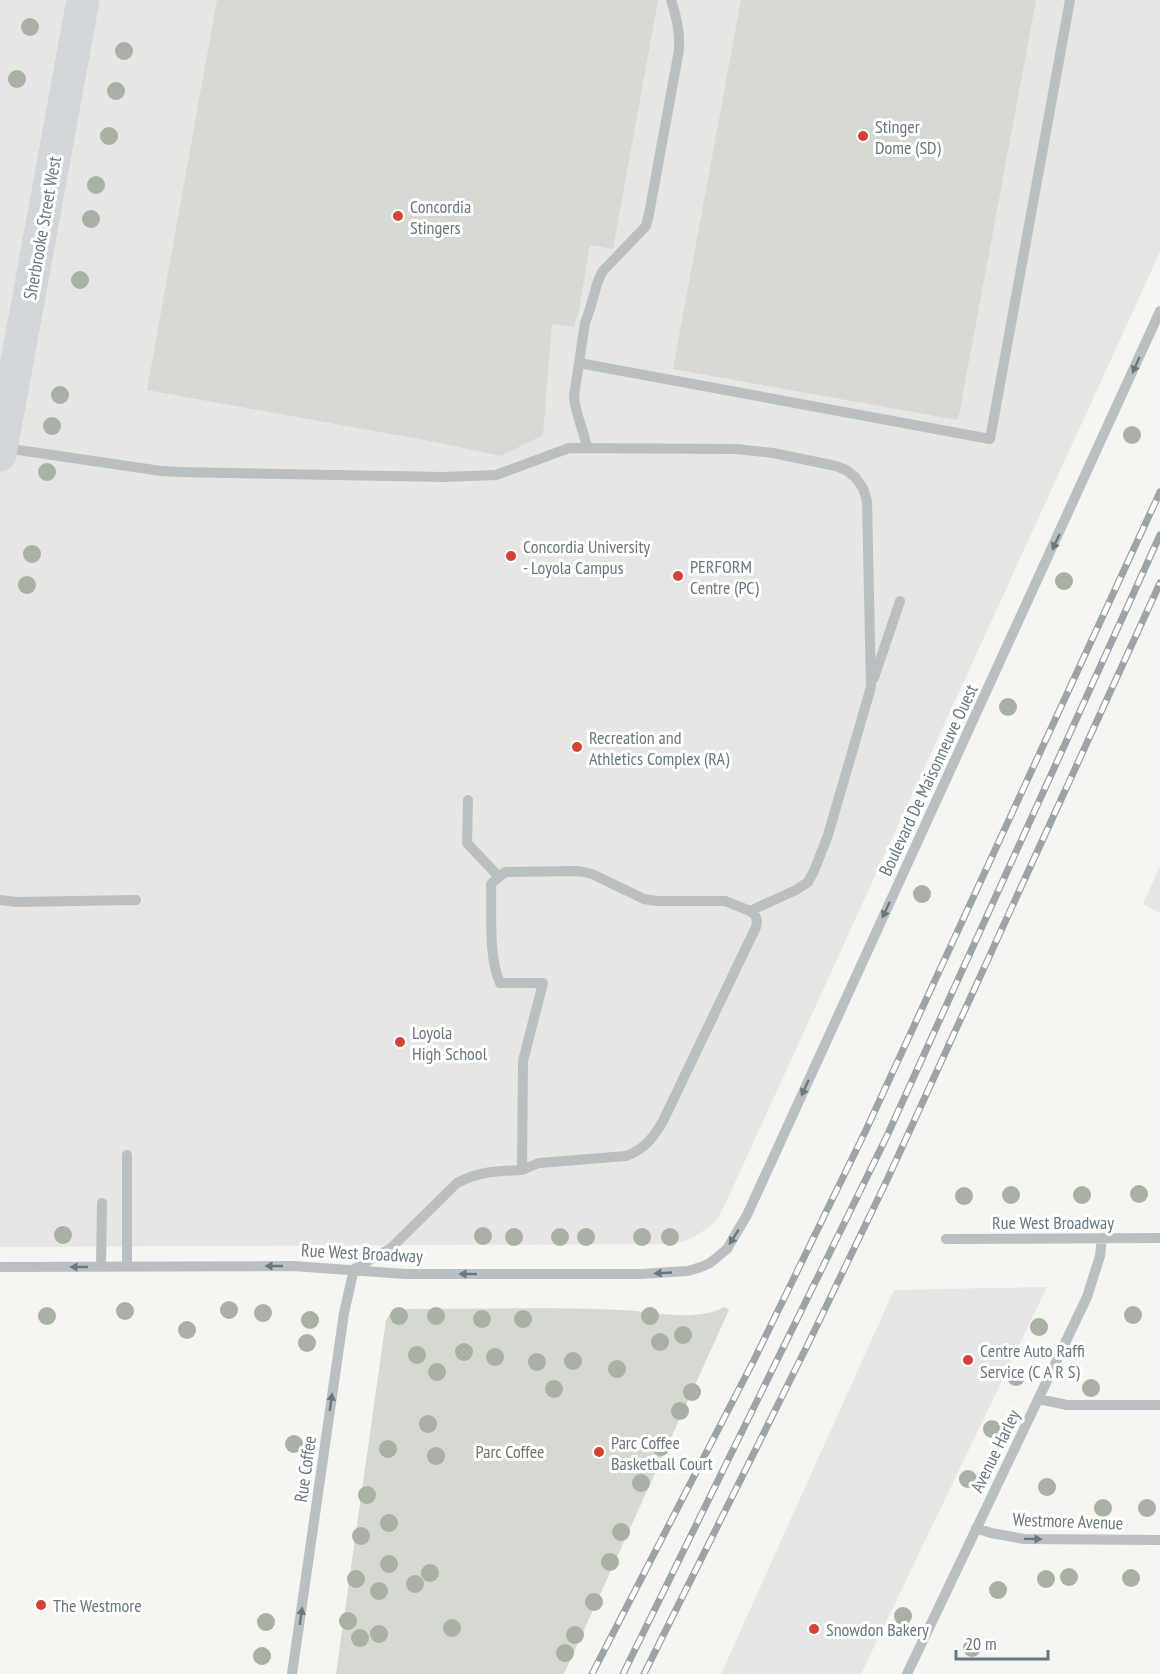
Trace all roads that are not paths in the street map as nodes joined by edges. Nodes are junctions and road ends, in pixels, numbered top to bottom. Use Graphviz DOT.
graph roads {
  1 [pos="83,0"];
  2 [pos="671,0"];
  3 [pos="1070,0"];
  4 [pos="1160,312"];
  5 [pos="579,363"];
  6 [pos="587,448"];
  7 [pos="1,451"];
  8 [pos="900,601"];
  9 [pos="871,687"];
  10 [pos="468,800"];
  11 [pos="499,877"];
  12 [pos="0,900"];
  13 [pos="136,900"];
  14 [pos="750,910"];
  15 [pos="127,1155"];
  16 [pos="522,1170"];
  17 [pos="102,1203"];
  18 [pos="1102,1238"];
  19 [pos="1160,1238"];
  20 [pos="946,1239"];
  21 [pos="718,1257"];
  22 [pos="127,1266"];
  23 [pos="0,1267"];
  24 [pos="101,1267"];
  25 [pos="354,1269"];
  26 [pos="1039,1399"];
  27 [pos="1160,1405"];
  28 [pos="976,1528"];
  29 [pos="1160,1540"];
  30 [pos="292,1674"];
  31 [pos="907,1674"];
  1 -- 7 [label="main road, Sherbrooke Street West"];
  2 -- 5 [label="street"];
  3 -- 5 [label="street"];
  4 -- 21 [label="street, Boulevard De Maisonneuve Ouest, one-way"];
  5 -- 6 [label="street"];
  6 -- 7 [label="street"];
  6 -- 9 [label="street"];
  8 -- 9 [label="street"];
  9 -- 14 [label="street"];
  10 -- 11 [label="street"];
  11 -- 14 [label="street"];
  11 -- 16 [label="street"];
  12 -- 13 [label="street"];
  14 -- 16 [label="street"];
  15 -- 22 [label="street"];
  16 -- 25 [label="street"];
  17 -- 24 [label="street"];
  18 -- 19 [label="street, Rue West Broadway"];
  18 -- 20 [label="street, Rue West Broadway"];
  18 -- 26 [label="street, Avenue Harley"];
  21 -- 25 [label="street, Rue West Broadway, one-way"];
  22 -- 24 [label="street, Rue West Broadway"];
  25 -- 22 [label="street, Rue West Broadway, one-way"];
  24 -- 23 [label="street, Rue West Broadway, one-way"];
  30 -- 25 [label="street, Rue Coffee, one-way"];
  26 -- 27 [label="street"];
  26 -- 28 [label="street, Avenue Harley"];
  28 -- 29 [label="street, Westmore Avenue, one-way"];
  28 -- 31 [label="street, Avenue Harley"];
}
